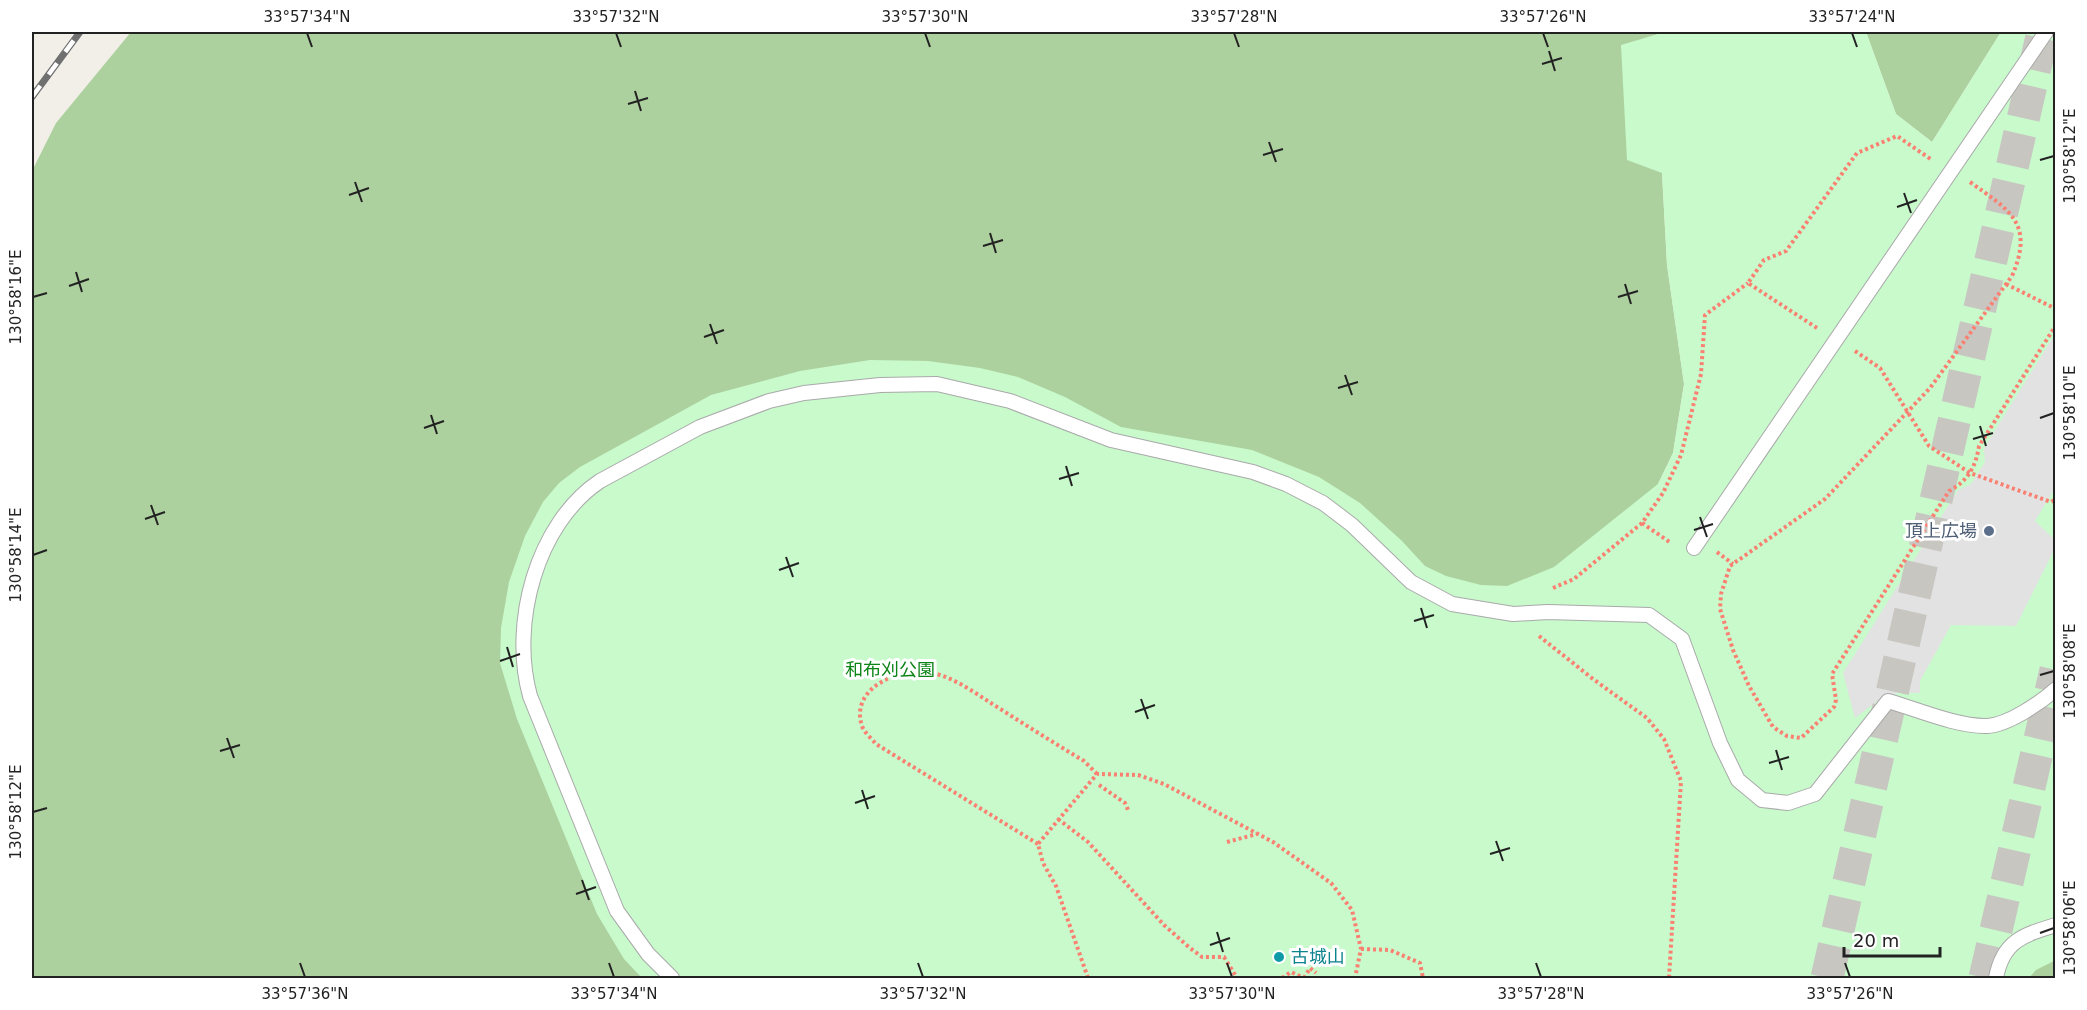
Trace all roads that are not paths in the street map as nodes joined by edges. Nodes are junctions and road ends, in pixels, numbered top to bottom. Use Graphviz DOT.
graph roads {
  1 [pos="2046,32"];
  2 [pos="1694,548"];
  3 [pos="2055,689"];
  4 [pos="2055,925"];
  5 [pos="672,978"];
  6 [pos="1996,978"];
  1 -- 2 [label="lane"];
  3 -- 5 [label="lane"];
  4 -- 6 [label="lane"];
}
